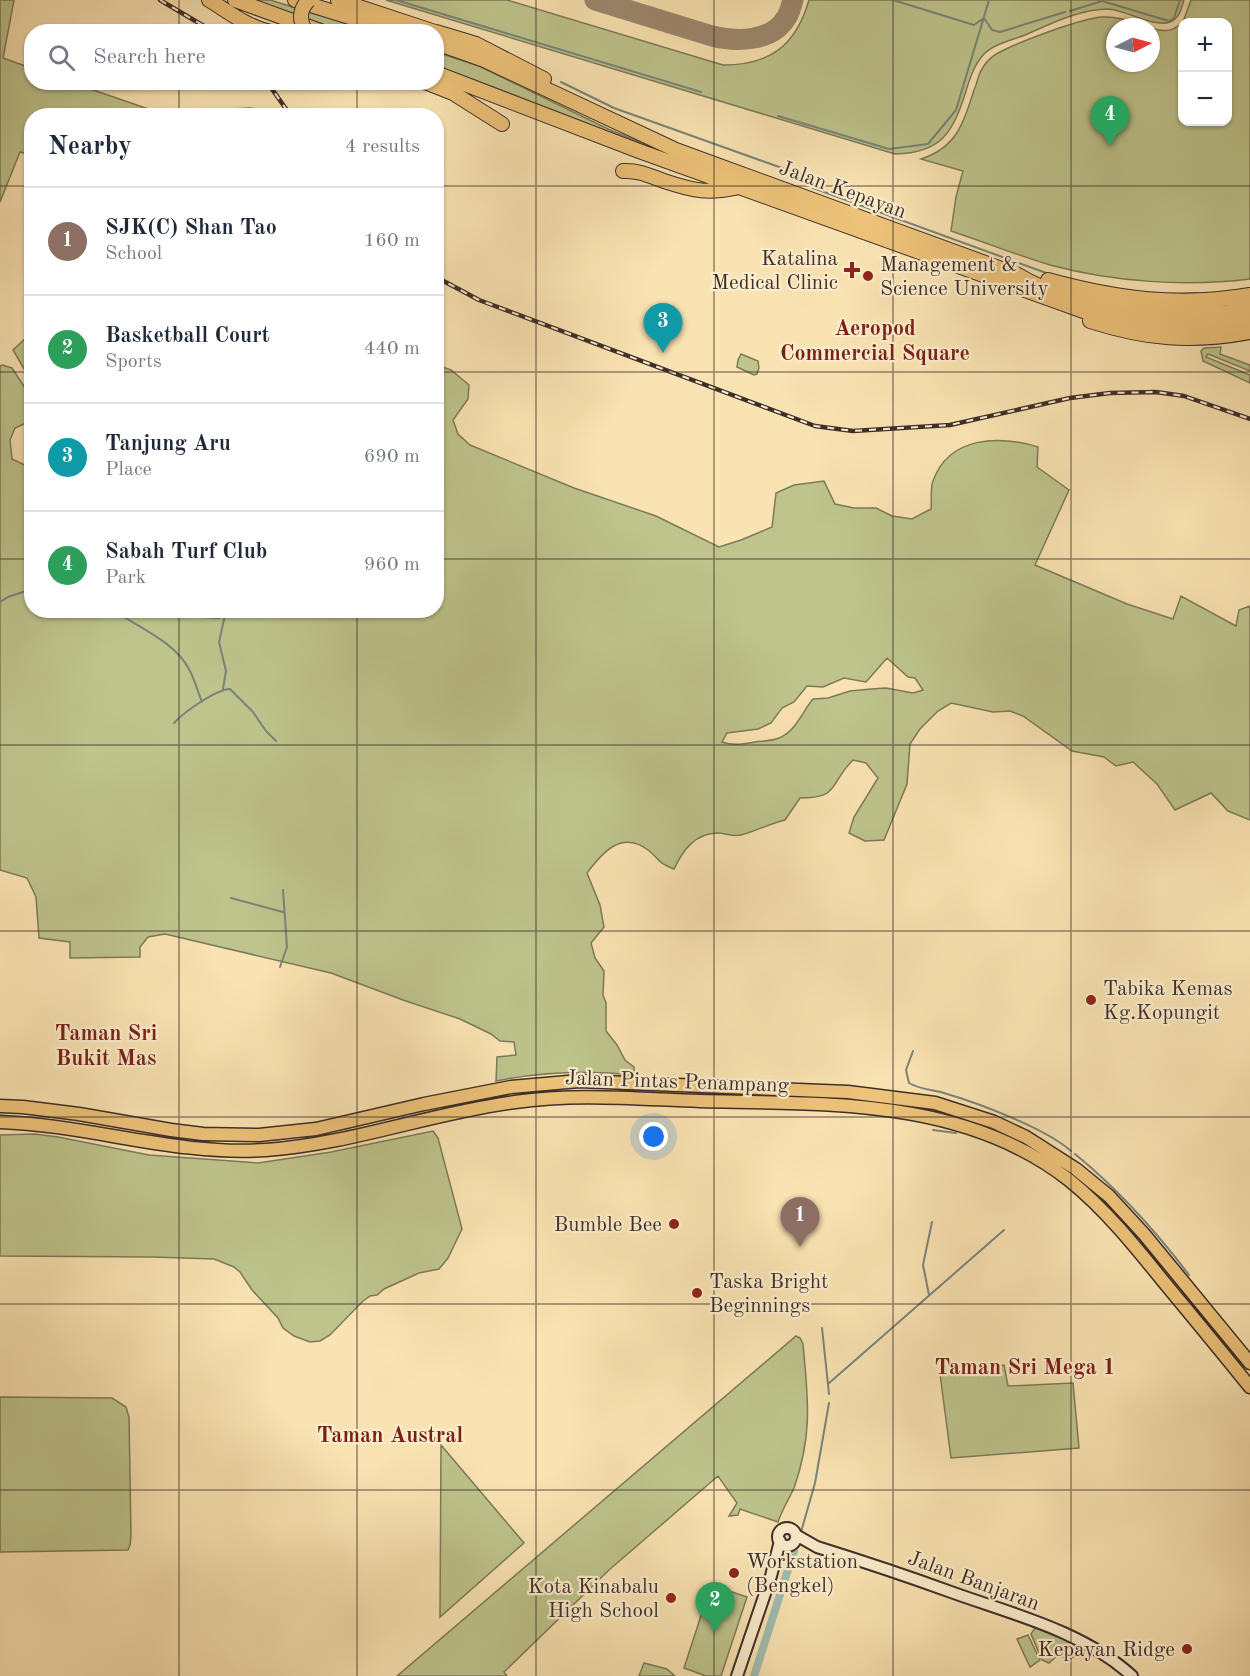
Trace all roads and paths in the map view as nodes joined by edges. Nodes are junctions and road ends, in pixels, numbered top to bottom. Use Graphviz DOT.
graph roads {
  1 [pos="209,0"];
  2 [pos="222,0"];
  3 [pos="235,0"];
  4 [pos="295,0"];
  5 [pos="309,0"];
  6 [pos="338,0"];
  7 [pos="248,24"];
  8 [pos="268,24"];
  9 [pos="301,24"];
  10 [pos="303,24"];
  11 [pos="372,24"];
  12 [pos="412,24"];
  13 [pos="444,34"];
  14 [pos="444,46"];
  15 [pos="444,76"];
  16 [pos="444,89"];
  17 [pos="560,96"];
  18 [pos="502,124"];
  19 [pos="623,171"];
  20 [pos="739,187"];
  21 [pos="1018,275"];
  22 [pos="1250,295"];
  23 [pos="1041,296"];
  24 [pos="1250,308"];
  25 [pos="1122,314"];
  26 [pos="1250,319"];
  27 [pos="1250,332"];
  28 [pos="595,1081"];
  29 [pos="616,1096"];
  30 [pos="0,1106"];
  31 [pos="0,1122"];
  32 [pos="1223,1330"];
  33 [pos="1212,1340"];
  34 [pos="1250,1363"];
  35 [pos="1250,1387"];
  36 [pos="737,1676"];
  37 [pos="1132,1676"];
  1 -- 7 [label="highway"];
  2 -- 8 [label="highway"];
  3 -- 9 [label="highway"];
  4 -- 11 [label="highway"];
  5 -- 10 [label="highway, bridge"];
  6 -- 12 [label="highway"];
  13 -- 17 [label="highway"];
  14 -- 17 [label="highway, Jalan Kepayan"];
  15 -- 20 [label="highway, Jalan Kepayan"];
  16 -- 18 [label="highway"];
  17 -- 21 [label="highway, Jalan Kepayan"];
  19 -- 20 [label="highway"];
  20 -- 23 [label="highway, Jalan Kepayan"];
  21 -- 22 [label="highway"];
  21 -- 25 [label="highway, Jalan Kepayan"];
  23 -- 25 [label="highway, Jalan Kepayan"];
  23 -- 27 [label="highway"];
  24 -- 25 [label="highway, Jalan Kepayan"];
  25 -- 26 [label="highway, Jalan Kepayan"];
  28 -- 29 [label="main road"];
  28 -- 30 [label="main road, Jalan Pintas Penampang"];
  28 -- 32 [label="main road, Jalan Pintas Penampang"];
  29 -- 31 [label="main road, Jalan Pintas Penampang"];
  29 -- 33 [label="main road, Jalan Pintas Penampang"];
  32 -- 33 [label="main road"];
  32 -- 34 [label="main road, Jalan Pintas Penampang"];
  33 -- 35 [label="main road, Jalan Pintas Penampang"];
  36 -- 37 [label="street, Jalan Banjaran"];
}
